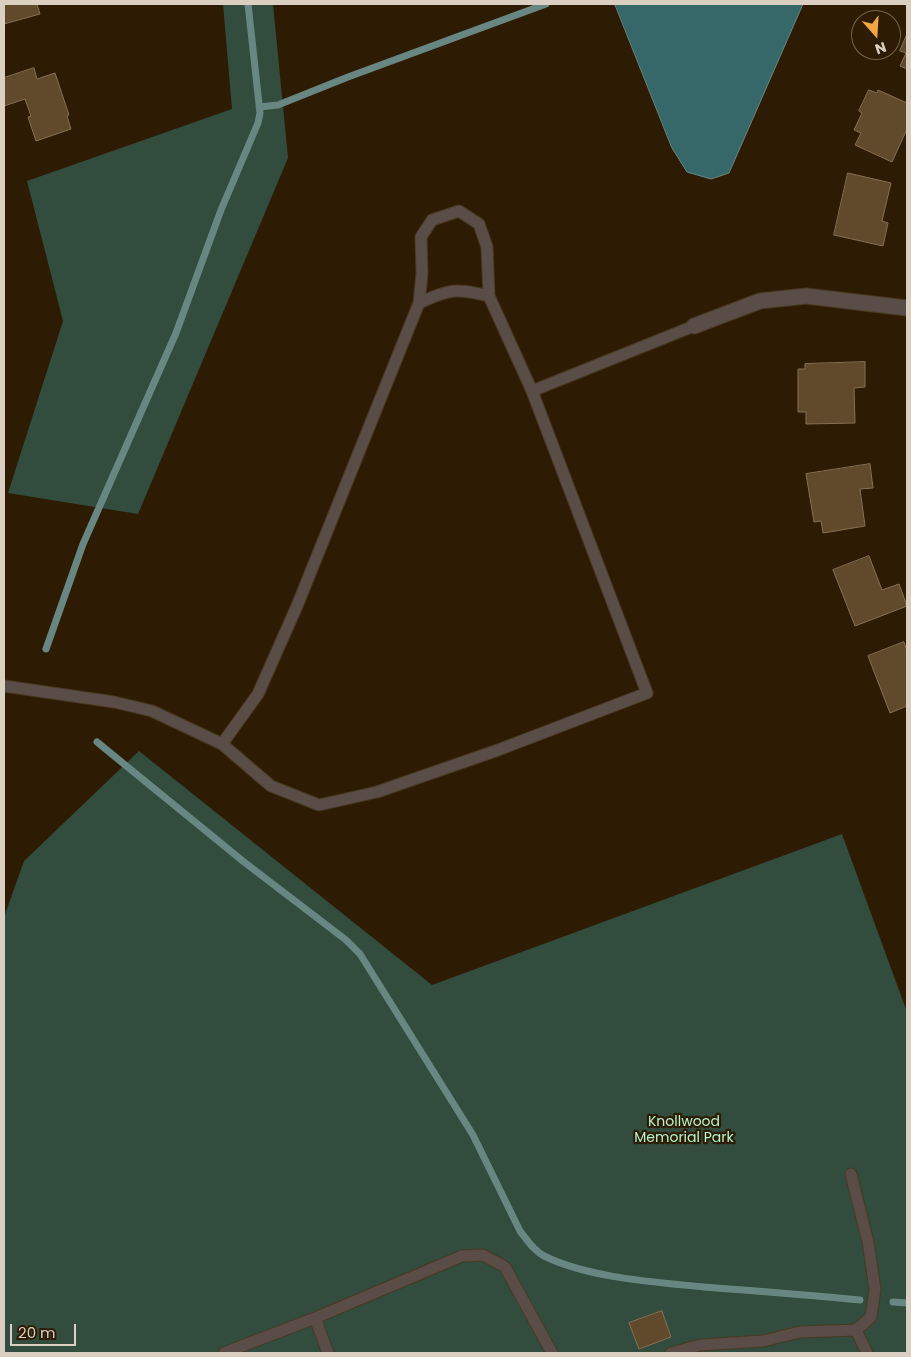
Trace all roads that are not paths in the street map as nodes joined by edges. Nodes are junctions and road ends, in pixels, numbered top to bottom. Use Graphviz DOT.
graph roads {
  1 [pos="489,296"];
  2 [pos="419,303"];
  3 [pos="907,308"];
  4 [pos="694,326"];
  5 [pos="532,391"];
  6 [pos="4,686"];
  7 [pos="222,744"];
  8 [pos="850,1174"];
  9 [pos="316,1318"];
  10 [pos="856,1330"];
  11 [pos="763,1341"];
  12 [pos="224,1353"];
  13 [pos="328,1353"];
  14 [pos="552,1353"];
  15 [pos="671,1353"];
  16 [pos="765,1353"];
  17 [pos="867,1353"];
  1 -- 2 [label="lane"];
  1 -- 2 [label="lane"];
  1 -- 5 [label="lane"];
  2 -- 7 [label="lane"];
  3 -- 4 [label="street"];
  4 -- 5 [label="lane"];
  5 -- 7 [label="lane"];
  6 -- 7 [label="lane"];
  8 -- 10 [label="lane"];
  9 -- 12 [label="lane"];
  9 -- 13 [label="lane"];
  9 -- 14 [label="lane"];
  10 -- 11 [label="lane"];
  10 -- 17 [label="lane"];
  11 -- 15 [label="lane"];
  11 -- 16 [label="lane"];
}
